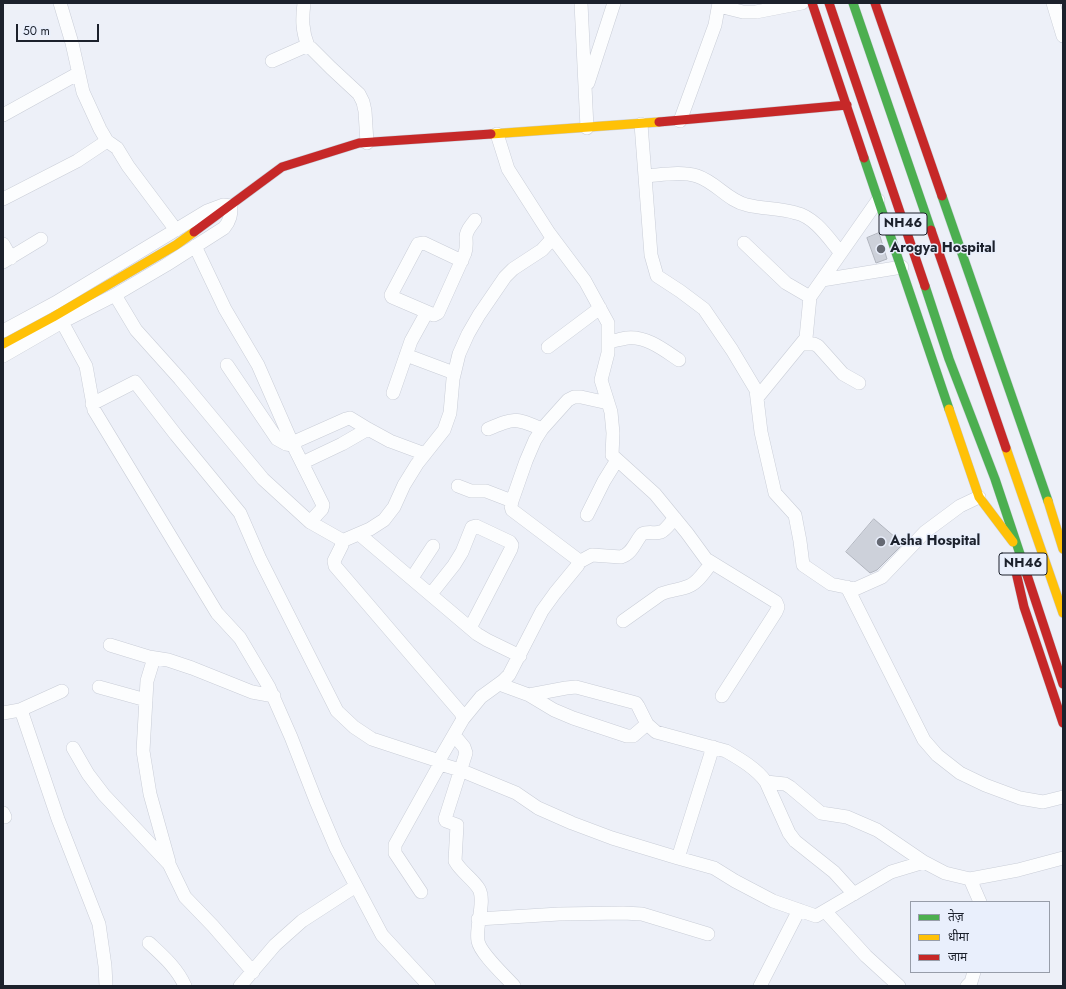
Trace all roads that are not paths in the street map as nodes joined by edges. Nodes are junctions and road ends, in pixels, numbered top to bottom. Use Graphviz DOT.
graph roads {
  1 [pos="60,3"];
  2 [pos="304,3"];
  3 [pos="581,3"];
  4 [pos="614,3"];
  5 [pos="802,3"];
  6 [pos="812,3"];
  7 [pos="829,3"];
  8 [pos="853,3"];
  9 [pos="875,3"];
  10 [pos="1053,3"];
  11 [pos="719,5"];
  12 [pos="1063,36"];
  13 [pos="308,46"];
  14 [pos="272,61"];
  15 [pos="79,73"];
  16 [pos="585,91"];
  17 [pos="847,106"];
  18 [pos="3,115"];
  19 [pos="680,121"];
  20 [pos="641,124"];
  21 [pos="587,128"];
  22 [pos="497,134"];
  23 [pos="107,141"];
  24 [pos="367,143"];
  25 [pos="645,176"];
  26 [pos="3,199"];
  27 [pos="878,200"];
  28 [pos="231,206"];
  29 [pos="475,220"];
  30 [pos="176,230"];
  31 [pos="553,238"];
  32 [pos="41,239"];
  33 [pos="3,244"];
  34 [pos="744,244"];
  35 [pos="195,246"];
  36 [pos="841,253"];
  37 [pos="7,260"];
  38 [pos="462,260"];
  39 [pos="902,267"];
  40 [pos="822,280"];
  41 [pos="115,296"];
  42 [pos="810,298"];
  43 [pos="600,308"];
  44 [pos="427,312"];
  45 [pos="62,322"];
  46 [pos="3,331"];
  47 [pos="608,342"];
  48 [pos="3,344"];
  49 [pos="802,344"];
  50 [pos="548,347"];
  51 [pos="406,355"];
  52 [pos="3,356"];
  53 [pos="679,360"];
  54 [pos="227,365"];
  55 [pos="454,373"];
  56 [pos="859,383"];
  57 [pos="393,393"];
  58 [pos="757,398"];
  59 [pos="608,403"];
  60 [pos="92,404"];
  61 [pos="542,428"];
  62 [pos="368,429"];
  63 [pos="488,429"];
  64 [pos="292,444"];
  65 [pos="425,454"];
  66 [pos="617,460"];
  67 [pos="302,463"];
  68 [pos="458,486"];
  69 [pos="979,497"];
  70 [pos="512,501"];
  71 [pos="587,515"];
  72 [pos="675,518"];
  73 [pos="310,522"];
  74 [pos="358,534"];
  75 [pos="1009,538"];
  76 [pos="342,541"];
  77 [pos="434,546"];
  78 [pos="1063,549"];
  79 [pos="1019,551"];
  80 [pos="579,562"];
  81 [pos="712,563"];
  82 [pos="412,578"];
  83 [pos="847,588"];
  84 [pos="431,594"];
  85 [pos="1063,614"];
  86 [pos="622,621"];
  87 [pos="470,628"];
  88 [pos="110,645"];
  89 [pos="520,656"];
  90 [pos="154,658"];
  91 [pos="499,684"];
  92 [pos="1063,684"];
  93 [pos="100,687"];
  94 [pos="62,691"];
  95 [pos="529,695"];
  96 [pos="274,696"];
  97 [pos="722,696"];
  98 [pos="146,700"];
  99 [pos="20,710"];
  100 [pos="3,712"];
  101 [pos="463,719"];
  102 [pos="1063,723"];
  103 [pos="647,724"];
  104 [pos="454,735"];
  105 [pos="713,747"];
  106 [pos="73,748"];
  107 [pos="440,763"];
  108 [pos="460,770"];
  109 [pos="766,782"];
  110 [pos="1063,797"];
  111 [pos="678,858"];
  112 [pos="1063,858"];
  113 [pos="924,862"];
  114 [pos="171,868"];
  115 [pos="970,879"];
  116 [pos="356,886"];
  117 [pos="421,892"];
  118 [pos="854,894"];
  119 [pos="980,901"];
  120 [pos="799,910"];
  121 [pos="825,911"];
  122 [pos="478,920"];
  123 [pos="708,934"];
  124 [pos="149,943"];
  125 [pos="253,972"];
  126 [pos="974,973"];
  127 [pos="106,986"];
  128 [pos="185,986"];
  129 [pos="240,986"];
  130 [pos="429,986"];
  131 [pos="514,986"];
  132 [pos="760,986"];
  133 [pos="899,986"];
  134 [pos="967,986"];
  1 -- 15 [label="street"];
  2 -- 13 [label="street"];
  3 -- 16 [label="street"];
  4 -- 16 [label="street"];
  5 -- 11 [label="street"];
  6 -- 17 [label="main road"];
  7 -- 79 [label="main road, NH46"];
  8 -- 85 [label="main road, NH46"];
  9 -- 78 [label="main road"];
  10 -- 12 [label="street"];
  11 -- 19 [label="street"];
  13 -- 14 [label="street"];
  13 -- 24 [label="street"];
  15 -- 18 [label="street"];
  15 -- 23 [label="street"];
  16 -- 21 [label="street"];
  17 -- 19 [label="main road"];
  17 -- 27 [label="main road"];
  19 -- 20 [label="main road"];
  20 -- 21 [label="main road"];
  20 -- 25 [label="street"];
  21 -- 22 [label="main road"];
  22 -- 24 [label="main road"];
  22 -- 31 [label="street"];
  23 -- 26 [label="street"];
  23 -- 30 [label="street"];
  24 -- 28 [label="main road"];
  25 -- 36 [label="street"];
  25 -- 58 [label="street"];
  27 -- 36 [label="street"];
  27 -- 39 [label="main road"];
  28 -- 30 [label="street"];
  28 -- 35 [label="street"];
  28 -- 48 [label="main road"];
  29 -- 38 [label="street"];
  30 -- 46 [label="street"];
  31 -- 43 [label="street"];
  31 -- 55 [label="street"];
  32 -- 37 [label="street"];
  33 -- 37 [label="street"];
  34 -- 42 [label="street"];
  35 -- 41 [label="street"];
  35 -- 64 [label="street"];
  36 -- 40 [label="street"];
  38 -- 44 [label="street"];
  38 -- 44 [label="street"];
  39 -- 40 [label="street"];
  39 -- 69 [label="main road"];
  40 -- 42 [label="street"];
  41 -- 45 [label="street"];
  41 -- 73 [label="street"];
  42 -- 49 [label="street"];
  43 -- 47 [label="street"];
  43 -- 50 [label="street"];
  44 -- 51 [label="street"];
  45 -- 52 [label="street"];
  45 -- 60 [label="street"];
  47 -- 53 [label="street"];
  47 -- 59 [label="street"];
  49 -- 56 [label="street"];
  49 -- 58 [label="street"];
  51 -- 55 [label="street"];
  51 -- 57 [label="street"];
  54 -- 64 [label="street"];
  55 -- 65 [label="street"];
  58 -- 83 [label="street"];
  59 -- 61 [label="street"];
  59 -- 66 [label="street"];
  60 -- 96 [label="street"];
  60 -- 107 [label="street"];
  61 -- 63 [label="street"];
  61 -- 70 [label="street"];
  62 -- 64 [label="street"];
  62 -- 65 [label="street"];
  62 -- 67 [label="street"];
  64 -- 67 [label="street"];
  65 -- 74 [label="street"];
  66 -- 71 [label="street"];
  66 -- 72 [label="street"];
  67 -- 73 [label="street"];
  68 -- 70 [label="street"];
  69 -- 75 [label="main road"];
  69 -- 83 [label="street"];
  70 -- 80 [label="street"];
  72 -- 80 [label="street"];
  72 -- 81 [label="street"];
  73 -- 76 [label="street"];
  74 -- 76 [label="street"];
  74 -- 82 [label="street"];
  75 -- 79 [label="main road"];
  75 -- 102 [label="main road"];
  76 -- 101 [label="street"];
  77 -- 82 [label="street"];
  79 -- 92 [label="main road, NH46"];
  80 -- 89 [label="street"];
  81 -- 86 [label="street"];
  81 -- 97 [label="street"];
  82 -- 84 [label="street"];
  83 -- 110 [label="street"];
  84 -- 87 [label="street"];
  84 -- 87 [label="street"];
  87 -- 89 [label="street"];
  88 -- 90 [label="street"];
  89 -- 91 [label="street"];
  90 -- 96 [label="street"];
  90 -- 98 [label="street"];
  91 -- 95 [label="street"];
  91 -- 101 [label="street"];
  93 -- 98 [label="street"];
  94 -- 99 [label="street"];
  95 -- 103 [label="street"];
  95 -- 103 [label="street"];
  96 -- 116 [label="street"];
  98 -- 114 [label="street"];
  99 -- 100 [label="street"];
  99 -- 127 [label="street"];
  101 -- 104 [label="street"];
  103 -- 105 [label="street"];
  104 -- 107 [label="street"];
  104 -- 108 [label="street"];
  105 -- 109 [label="street"];
  105 -- 111 [label="street"];
  106 -- 114 [label="street"];
  107 -- 108 [label="street"];
  107 -- 117 [label="street"];
  108 -- 111 [label="street"];
  108 -- 122 [label="street"];
  109 -- 113 [label="street"];
  109 -- 118 [label="street"];
  111 -- 120 [label="street"];
  112 -- 115 [label="street"];
  113 -- 115 [label="street"];
  113 -- 118 [label="street"];
  114 -- 125 [label="street"];
  115 -- 119 [label="street"];
  116 -- 125 [label="street"];
  116 -- 130 [label="street"];
  118 -- 121 [label="street"];
  120 -- 121 [label="street"];
  120 -- 132 [label="street"];
  121 -- 133 [label="street"];
  122 -- 123 [label="street"];
  122 -- 131 [label="street"];
  124 -- 128 [label="street"];
  125 -- 129 [label="street"];
  126 -- 134 [label="street"];
}
